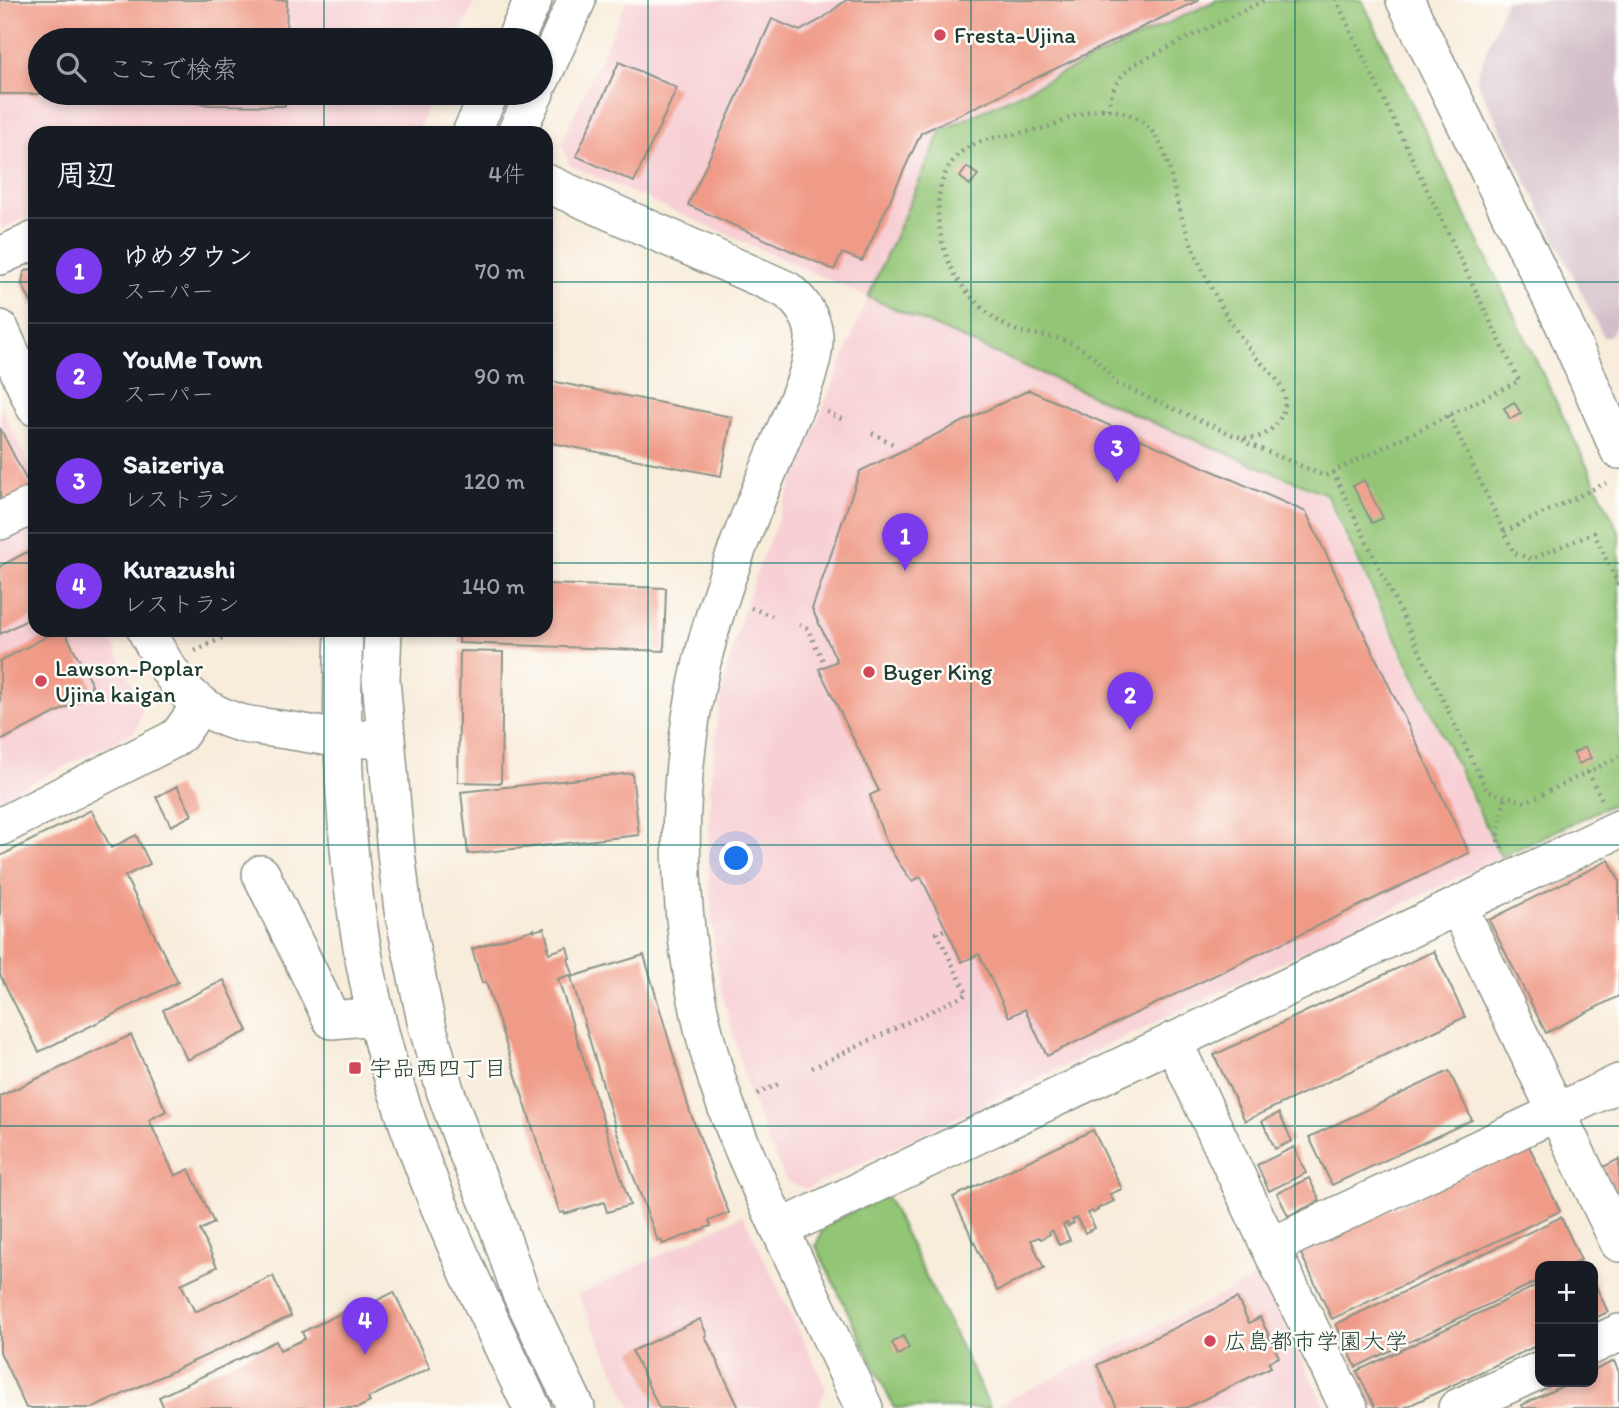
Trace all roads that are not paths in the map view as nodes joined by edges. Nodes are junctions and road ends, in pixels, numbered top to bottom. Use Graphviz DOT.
graph roads {
  1 [pos="533,0"];
  2 [pos="577,0"];
  3 [pos="1405,0"];
  4 [pos="520,28"];
  5 [pos="553,53"];
  6 [pos="484,105"];
  7 [pos="529,105"];
  8 [pos="474,126"];
  9 [pos="519,126"];
  10 [pos="553,186"];
  11 [pos="28,243"];
  12 [pos="0,256"];
  13 [pos="1563,322"];
  14 [pos="0,329"];
  15 [pos="28,391"];
  16 [pos="1619,394"];
  17 [pos="1616,430"];
  18 [pos="28,507"];
  19 [pos="0,521"];
  20 [pos="150,637"];
  21 [pos="344,637"];
  22 [pos="383,637"];
  23 [pos="201,704"];
  24 [pos="385,738"];
  25 [pos="342,740"];
  26 [pos="1613,820"];
  27 [pos="0,827"];
  28 [pos="261,874"];
  29 [pos="1458,906"];
  30 [pos="376,1016"];
  31 [pos="1173,1041"];
  32 [pos="1619,1083"];
  33 [pos="1556,1112"];
  34 [pos="780,1229"];
  35 [pos="1619,1243"];
  36 [pos="1270,1247"];
  37 [pos="1619,1333"];
  38 [pos="1598,1343"];
  39 [pos="1535,1372"];
  40 [pos="532,1408"];
  41 [pos="576,1408"];
  42 [pos="864,1408"];
  43 [pos="1349,1408"];
  44 [pos="1457,1408"];
  1 -- 4 [label="street"];
  2 -- 5 [label="street"];
  3 -- 13 [label="street"];
  6 -- 8 [label="street"];
  7 -- 9 [label="street"];
  10 -- 34 [label="street"];
  11 -- 12 [label="street"];
  13 -- 16 [label="street"];
  13 -- 17 [label="street"];
  14 -- 15 [label="street"];
  18 -- 19 [label="street"];
  20 -- 23 [label="street"];
  21 -- 25 [label="street"];
  22 -- 24 [label="street"];
  23 -- 25 [label="street"];
  23 -- 27 [label="street"];
  24 -- 25 [label="street"];
  24 -- 41 [label="street"];
  25 -- 30 [label="street"];
  26 -- 29 [label="street"];
  28 -- 30 [label="street"];
  29 -- 31 [label="street"];
  29 -- 33 [label="street"];
  30 -- 40 [label="street"];
  31 -- 34 [label="street"];
  31 -- 36 [label="street"];
  32 -- 33 [label="street"];
  33 -- 35 [label="street"];
  33 -- 36 [label="street"];
  34 -- 42 [label="street"];
  36 -- 43 [label="street"];
  37 -- 38 [label="street"];
  39 -- 44 [label="street"];
}
